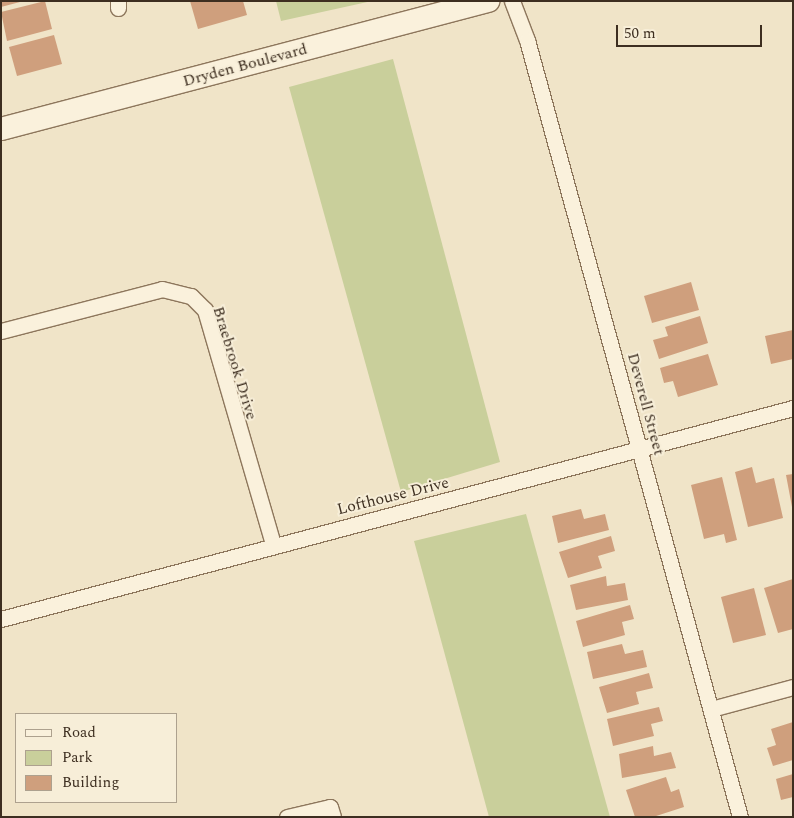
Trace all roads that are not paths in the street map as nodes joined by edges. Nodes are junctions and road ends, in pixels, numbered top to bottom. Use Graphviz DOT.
graph roads {
  1 [pos="488,1"];
  2 [pos="512,1"];
  3 [pos="1,129"];
  4 [pos="1,331"];
  5 [pos="793,408"];
  6 [pos="639,446"];
  7 [pos="273,544"];
  8 [pos="1,619"];
  9 [pos="793,687"];
  10 [pos="711,709"];
  11 [pos="287,817"];
  12 [pos="333,817"];
  13 [pos="740,817"];
  1 -- 3 [label="street, Dryden Boulevard"];
  2 -- 6 [label="street, Deverell Street"];
  4 -- 7 [label="street, Braebrook Drive"];
  5 -- 6 [label="street, Lofthouse Drive"];
  6 -- 7 [label="street, Lofthouse Drive"];
  6 -- 10 [label="street, Deverell Street"];
  7 -- 8 [label="street, Lofthouse Drive"];
  9 -- 10 [label="street"];
  10 -- 13 [label="street, Deverell Street"];
  11 -- 12 [label="street"];
}
